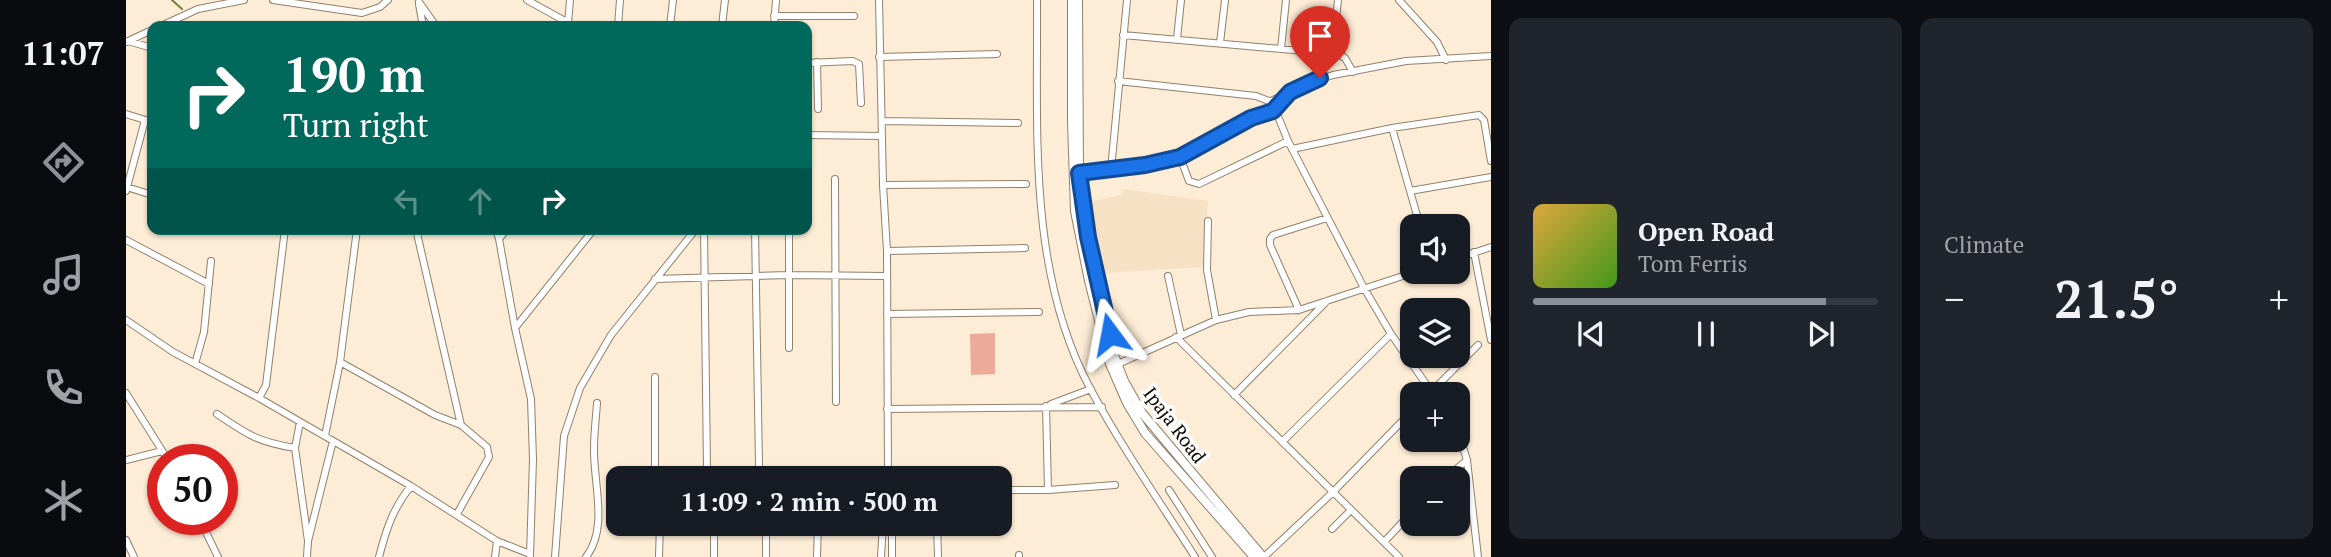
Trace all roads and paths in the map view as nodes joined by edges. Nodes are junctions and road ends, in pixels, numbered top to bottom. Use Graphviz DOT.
graph roads {
  1 [pos="244,0"];
  2 [pos="273,0"];
  3 [pos="388,0"];
  4 [pos="527,0"];
  5 [pos="570,0"];
  6 [pos="620,0"];
  7 [pos="673,0"];
  8 [pos="725,0"];
  9 [pos="776,0"];
  10 [pos="879,0"];
  11 [pos="1037,0"];
  12 [pos="1072,0"];
  13 [pos="1078,0"];
  14 [pos="1127,0"];
  15 [pos="1181,0"];
  16 [pos="1225,0"];
  17 [pos="1286,0"];
  18 [pos="1338,0"];
  19 [pos="1399,0"];
  20 [pos="419,1"];
  21 [pos="774,16"];
  22 [pos="854,16"];
  23 [pos="172,21"];
  24 [pos="422,21"];
  25 [pos="433,21"];
  26 [pos="566,21"];
  27 [pos="571,21"];
  28 [pos="618,21"];
  29 [pos="671,21"];
  30 [pos="723,21"];
  31 [pos="774,21"];
  32 [pos="147,32"];
  33 [pos="1124,35"];
  34 [pos="1177,39"];
  35 [pos="127,42"];
  36 [pos="1220,43"];
  37 [pos="147,47"];
  38 [pos="1281,49"];
  39 [pos="997,54"];
  40 [pos="1332,54"];
  41 [pos="1491,56"];
  42 [pos="879,57"];
  43 [pos="1446,60"];
  44 [pos="812,62"];
  45 [pos="817,62"];
  46 [pos="1353,72"];
  47 [pos="1118,81"];
  48 [pos="861,103"];
  49 [pos="1270,107"];
  50 [pos="818,109"];
  51 [pos="126,114"];
  52 [pos="147,120"];
  53 [pos="882,121"];
  54 [pos="1018,123"];
  55 [pos="147,127"];
  56 [pos="1392,128"];
  57 [pos="812,135"];
  58 [pos="882,136"];
  59 [pos="1288,141"];
  60 [pos="1292,149"];
  61 [pos="1180,157"];
  62 [pos="1491,161"];
  63 [pos="1111,170"];
  64 [pos="1079,173"];
  65 [pos="1491,177"];
  66 [pos="835,179"];
  67 [pos="1026,184"];
  68 [pos="883,185"];
  69 [pos="127,189"];
  70 [pos="1410,191"];
  71 [pos="147,194"];
  72 [pos="1417,214"];
  73 [pos="1327,218"];
  74 [pos="1208,220"];
  75 [pos="284,235"];
  76 [pos="356,235"];
  77 [pos="417,235"];
  78 [pos="498,235"];
  79 [pos="502,235"];
  80 [pos="589,235"];
  81 [pos="691,235"];
  82 [pos="704,235"];
  83 [pos="755,235"];
  84 [pos="789,235"];
  85 [pos="1084,238"];
  86 [pos="499,239"];
  87 [pos="126,240"];
  88 [pos="1491,247"];
  89 [pos="1025,248"];
  90 [pos="887,251"];
  91 [pos="1474,252"];
  92 [pos="1470,254"];
  93 [pos="211,261"];
  94 [pos="788,275"];
  95 [pos="836,275"];
  96 [pos="757,276"];
  97 [pos="887,276"];
  98 [pos="1168,276"];
  99 [pos="1400,277"];
  100 [pos="705,278"];
  101 [pos="655,279"];
  102 [pos="209,284"];
  103 [pos="1364,288"];
  104 [pos="1328,300"];
  105 [pos="1298,310"];
  106 [pos="1039,312"];
  107 [pos="887,314"];
  108 [pos="126,320"];
  109 [pos="1216,320"];
  110 [pos="515,328"];
  111 [pos="1391,334"];
  112 [pos="1178,336"];
  113 [pos="1491,340"];
  114 [pos="1478,345"];
  115 [pos="789,348"];
  116 [pos="340,362"];
  117 [pos="195,364"];
  118 [pos="1118,364"];
  119 [pos="655,377"];
  120 [pos="1424,382"];
  121 [pos="1442,382"];
  122 [pos="1091,389"];
  123 [pos="126,395"];
  124 [pos="1234,395"];
  125 [pos="260,398"];
  126 [pos="836,402"];
  127 [pos="597,403"];
  128 [pos="1046,406"];
  129 [pos="1102,407"];
  130 [pos="887,409"];
  131 [pos="217,414"];
  132 [pos="300,422"];
  133 [pos="1400,423"];
  134 [pos="461,425"];
  135 [pos="325,436"];
  136 [pos="333,441"];
  137 [pos="1282,442"];
  138 [pos="158,444"];
  139 [pos="295,448"];
  140 [pos="1465,452"];
  141 [pos="147,455"];
  142 [pos="126,460"];
  143 [pos="1467,460"];
  144 [pos="759,465"];
  145 [pos="655,466"];
  146 [pos="707,466"];
  147 [pos="888,466"];
  148 [pos="1460,466"];
  149 [pos="1115,485"];
  150 [pos="411,486"];
  151 [pos="1012,490"];
  152 [pos="1048,490"];
  153 [pos="1169,490"];
  154 [pos="1332,493"];
  155 [pos="1350,511"];
  156 [pos="457,514"];
  157 [pos="1228,522"];
  158 [pos="1400,525"];
  159 [pos="1332,529"];
  160 [pos="207,535"];
  161 [pos="660,536"];
  162 [pos="714,536"];
  163 [pos="766,536"];
  164 [pos="818,536"];
  165 [pos="882,536"];
  166 [pos="892,536"];
  167 [pos="937,536"];
  168 [pos="126,540"];
  169 [pos="308,541"];
  170 [pos="497,541"];
  171 [pos="1384,542"];
  172 [pos="530,555"];
  173 [pos="134,557"];
  174 [pos="218,557"];
  175 [pos="307,557"];
  176 [pos="379,557"];
  177 [pos="495,557"];
  178 [pos="555,557"];
  179 [pos="586,557"];
  180 [pos="659,557"];
  181 [pos="714,557"];
  182 [pos="766,557"];
  183 [pos="817,557"];
  184 [pos="881,557"];
  185 [pos="892,557"];
  186 [pos="938,557"];
  187 [pos="1195,557"];
  188 [pos="1212,557"];
  189 [pos="1254,557"];
  190 [pos="1263,557"];
  191 [pos="1399,557"];
  192 [pos="1478,557"];
  1 -- 23 [label="street"];
  2 -- 3 [label="street"];
  4 -- 26 [label="street"];
  5 -- 27 [label="street"];
  6 -- 28 [label="street"];
  7 -- 29 [label="street"];
  8 -- 30 [label="street"];
  9 -- 21 [label="street"];
  10 -- 42 [label="street"];
  11 -- 122 [label="street"];
  12 -- 85 [label="main road, Ipaja Road"];
  13 -- 64 [label="main road, Ipaja Road"];
  14 -- 33 [label="street"];
  15 -- 34 [label="street"];
  16 -- 36 [label="street"];
  17 -- 38 [label="street"];
  18 -- 40 [label="street"];
  19 -- 43 [label="street"];
  20 -- 24 [label="street"];
  20 -- 25 [label="street"];
  21 -- 22 [label="street"];
  21 -- 31 [label="street"];
  32 -- 35 [label="street"];
  33 -- 34 [label="street"];
  33 -- 47 [label="street"];
  34 -- 36 [label="street"];
  35 -- 37 [label="street"];
  36 -- 38 [label="street"];
  38 -- 40 [label="street"];
  39 -- 42 [label="street"];
  40 -- 46 [label="street"];
  41 -- 43 [label="street"];
  42 -- 53 [label="street"];
  43 -- 46 [label="street"];
  44 -- 45 [label="street"];
  45 -- 48 [label="street"];
  45 -- 50 [label="street"];
  46 -- 49 [label="street"];
  47 -- 49 [label="street"];
  47 -- 63 [label="street"];
  49 -- 59 [label="street"];
  49 -- 61 [label="street"];
  51 -- 52 [label="street"];
  53 -- 54 [label="street"];
  53 -- 58 [label="street"];
  55 -- 69 [label="street"];
  56 -- 60 [label="street"];
  56 -- 62 [label="street"];
  56 -- 70 [label="street"];
  57 -- 58 [label="street"];
  58 -- 68 [label="street"];
  59 -- 60 [label="street"];
  59 -- 61 [label="street"];
  60 -- 73 [label="street"];
  61 -- 63 [label="street"];
  63 -- 64 [label="street"];
  64 -- 85 [label="main road, Ipaja Road"];
  65 -- 70 [label="street"];
  66 -- 95 [label="street"];
  67 -- 68 [label="street"];
  68 -- 90 [label="street"];
  69 -- 71 [label="street"];
  70 -- 72 [label="street"];
  73 -- 103 [label="street"];
  73 -- 105 [label="street"];
  74 -- 109 [label="street"];
  75 -- 125 [label="street"];
  76 -- 116 [label="street"];
  77 -- 134 [label="street"];
  78 -- 86 [label="street"];
  79 -- 86 [label="street"];
  80 -- 110 [label="street"];
  81 -- 101 [label="street"];
  82 -- 100 [label="street"];
  83 -- 96 [label="street"];
  84 -- 94 [label="street"];
  85 -- 118 [label="main road, Ipaja Road"];
  85 -- 157 [label="main road, Ipaja Road"];
  86 -- 110 [label="street"];
  87 -- 102 [label="street"];
  88 -- 91 [label="street"];
  89 -- 90 [label="street"];
  90 -- 97 [label="street"];
  91 -- 92 [label="street"];
  91 -- 113 [label="street"];
  93 -- 102 [label="street"];
  94 -- 95 [label="street"];
  94 -- 96 [label="street"];
  94 -- 115 [label="street"];
  95 -- 97 [label="street"];
  95 -- 126 [label="street"];
  96 -- 100 [label="street"];
  96 -- 144 [label="street"];
  97 -- 107 [label="street"];
  98 -- 112 [label="street"];
  99 -- 103 [label="street"];
  100 -- 101 [label="street"];
  100 -- 146 [label="street"];
  101 -- 178 [label="street"];
  102 -- 117 [label="street"];
  103 -- 104 [label="street"];
  103 -- 111 [label="street"];
  104 -- 105 [label="street"];
  104 -- 124 [label="street"];
  105 -- 109 [label="street"];
  106 -- 107 [label="street"];
  107 -- 130 [label="street"];
  108 -- 117 [label="street"];
  109 -- 112 [label="street"];
  110 -- 172 [label="street"];
  111 -- 120 [label="street"];
  111 -- 137 [label="street"];
  112 -- 118 [label="street"];
  112 -- 124 [label="street"];
  114 -- 121 [label="street"];
  116 -- 134 [label="street"];
  116 -- 135 [label="street"];
  117 -- 125 [label="street"];
  118 -- 157 [label="main road, Ipaja Road"];
  119 -- 145 [label="street"];
  122 -- 128 [label="street"];
  122 -- 129 [label="street"];
  123 -- 138 [label="street"];
  124 -- 137 [label="street"];
  125 -- 132 [label="street"];
  127 -- 179 [label="street"];
  128 -- 129 [label="street"];
  128 -- 130 [label="street"];
  128 -- 152 [label="street"];
  129 -- 187 [label="street"];
  130 -- 147 [label="street"];
  131 -- 139 [label="street"];
  132 -- 135 [label="street"];
  132 -- 139 [label="street"];
  133 -- 154 [label="street"];
  134 -- 156 [label="street"];
  135 -- 136 [label="street"];
  136 -- 150 [label="street"];
  136 -- 169 [label="street"];
  137 -- 154 [label="street"];
  139 -- 169 [label="street"];
  140 -- 143 [label="street"];
  141 -- 142 [label="street"];
  143 -- 148 [label="street"];
  143 -- 192 [label="street"];
  149 -- 152 [label="street"];
  150 -- 156 [label="street"];
  150 -- 176 [label="street"];
  151 -- 152 [label="street"];
  153 -- 188 [label="street"];
  154 -- 155 [label="street"];
  154 -- 190 [label="street"];
  155 -- 159 [label="street"];
  155 -- 171 [label="street"];
  156 -- 170 [label="street"];
  157 -- 189 [label="main road, Ipaja Road"];
  157 -- 190 [label="main road, Ipaja Road"];
  158 -- 171 [label="street"];
  160 -- 174 [label="street"];
  161 -- 180 [label="street"];
  162 -- 181 [label="street"];
  163 -- 182 [label="street"];
  164 -- 183 [label="street"];
  165 -- 184 [label="street"];
  166 -- 185 [label="street"];
  167 -- 186 [label="street"];
  168 -- 173 [label="street"];
  169 -- 175 [label="street"];
  170 -- 172 [label="street"];
  170 -- 177 [label="street"];
  171 -- 191 [label="street"];
}
